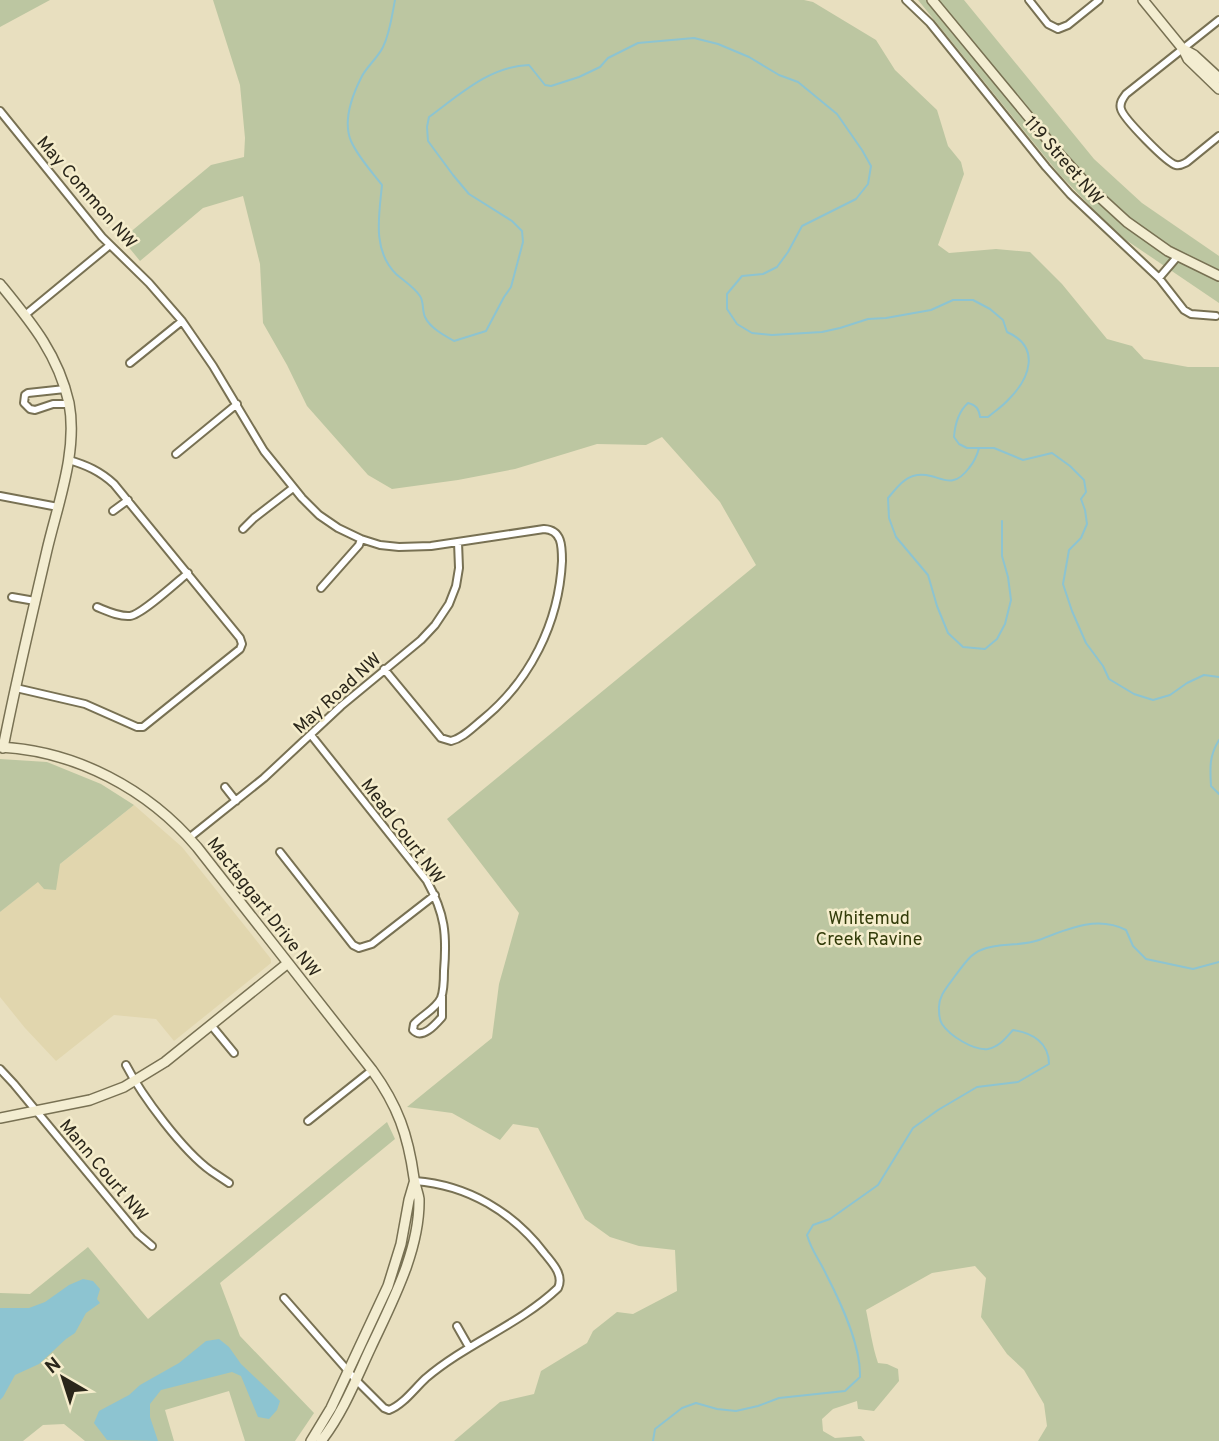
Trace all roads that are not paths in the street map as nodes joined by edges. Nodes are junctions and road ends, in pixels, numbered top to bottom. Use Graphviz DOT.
graph roads {
  1 [pos="906,0"];
  2 [pos="932,0"];
  3 [pos="1029,0"];
  4 [pos="1099,0"];
  5 [pos="1143,0"];
  6 [pos="1219,20"];
  7 [pos="1183,49"];
  8 [pos="1219,78"];
  9 [pos="1219,89"];
  10 [pos="0,111"];
  11 [pos="1219,136"];
  12 [pos="110,245"];
  13 [pos="1177,257"];
  14 [pos="1219,276"];
  15 [pos="1159,278"];
  16 [pos="0,284"];
  17 [pos="25,315"];
  18 [pos="1216,316"];
  19 [pos="182,321"];
  20 [pos="130,363"];
  21 [pos="65,390"];
  22 [pos="69,404"];
  23 [pos="237,404"];
  24 [pos="176,454"];
  25 [pos="69,460"];
  26 [pos="293,488"];
  27 [pos="0,496"];
  28 [pos="128,500"];
  29 [pos="58,507"];
  30 [pos="113,511"];
  31 [pos="243,529"];
  32 [pos="361,539"];
  33 [pos="458,542"];
  34 [pos="188,573"];
  35 [pos="321,588"];
  36 [pos="12,597"];
  37 [pos="35,601"];
  38 [pos="97,607"];
  39 [pos="384,669"];
  40 [pos="16,688"];
  41 [pos="312,735"];
  42 [pos="1,748"];
  43 [pos="225,787"];
  44 [pos="236,801"];
  45 [pos="189,838"];
  46 [pos="280,852"];
  47 [pos="435,895"];
  48 [pos="288,963"];
  49 [pos="442,996"];
  50 [pos="212,1024"];
  51 [pos="234,1053"];
  52 [pos="126,1065"];
  53 [pos="0,1069"];
  54 [pos="372,1070"];
  55 [pos="135,1082"];
  56 [pos="36,1111"];
  57 [pos="0,1118"];
  58 [pos="308,1121"];
  59 [pos="415,1181"];
  60 [pos="229,1182"];
  61 [pos="152,1246"];
  62 [pos="284,1298"];
  63 [pos="457,1326"];
  64 [pos="469,1348"];
  65 [pos="348,1371"];
  66 [pos="356,1380"];
  67 [pos="311,1441"];
  68 [pos="321,1441"];
  1 -- 15 [label="street, 119 Street NW"];
  2 -- 13 [label="street, 119 Street NW"];
  3 -- 4 [label="street"];
  5 -- 7 [label="street"];
  6 -- 7 [label="street"];
  7 -- 8 [label="street"];
  7 -- 9 [label="street"];
  7 -- 11 [label="street"];
  10 -- 12 [label="street, May Common NW"];
  12 -- 17 [label="street"];
  12 -- 19 [label="street, May Common NW"];
  13 -- 14 [label="street, 119 Street NW"];
  13 -- 15 [label="street"];
  15 -- 18 [label="street, 119 Street NW"];
  16 -- 17 [label="street"];
  17 -- 21 [label="street"];
  19 -- 20 [label="street"];
  19 -- 23 [label="street, May Common NW"];
  21 -- 22 [label="street"];
  21 -- 22 [label="street"];
  22 -- 25 [label="street"];
  23 -- 24 [label="street"];
  23 -- 26 [label="street, May Common NW"];
  25 -- 28 [label="street"];
  25 -- 29 [label="street"];
  26 -- 31 [label="street"];
  26 -- 32 [label="street, May Common NW"];
  27 -- 29 [label="street"];
  28 -- 30 [label="street"];
  28 -- 34 [label="street"];
  29 -- 37 [label="street"];
  32 -- 33 [label="street, May Common NW"];
  32 -- 35 [label="street"];
  33 -- 39 [label="street, May Road NW"];
  33 -- 39 [label="street, May Common NW"];
  34 -- 38 [label="street"];
  34 -- 40 [label="street"];
  36 -- 37 [label="street"];
  37 -- 40 [label="street"];
  39 -- 41 [label="street, May Road NW"];
  40 -- 42 [label="street"];
  41 -- 44 [label="street, May Road NW"];
  41 -- 47 [label="street, Mead Court NW"];
  42 -- 45 [label="street, Mactaggart Drive NW"];
  43 -- 44 [label="street"];
  44 -- 45 [label="street, May Road NW"];
  45 -- 48 [label="street, Mactaggart Drive NW"];
  46 -- 47 [label="street"];
  47 -- 49 [label="street, Mead Court NW"];
  48 -- 50 [label="street"];
  48 -- 54 [label="street, Mactaggart Drive NW"];
  49 -- 49 [label="street, Mead Court NW"];
  50 -- 51 [label="street"];
  50 -- 55 [label="street"];
  52 -- 55 [label="street"];
  53 -- 56 [label="street, Mann Court NW"];
  54 -- 58 [label="street"];
  54 -- 59 [label="street, Mactaggart Drive NW"];
  55 -- 56 [label="street"];
  55 -- 60 [label="street"];
  56 -- 57 [label="street"];
  56 -- 61 [label="street, Mann Court NW"];
  59 -- 64 [label="street"];
  59 -- 65 [label="street, Mactaggart Drive NW"];
  59 -- 66 [label="street, Mactaggart Drive NW"];
  62 -- 65 [label="street"];
  63 -- 64 [label="street"];
  64 -- 66 [label="street"];
  65 -- 66 [label="street"];
  65 -- 67 [label="street, Mactaggart Drive NW"];
  66 -- 68 [label="street, Mactaggart Drive NW"];
}
